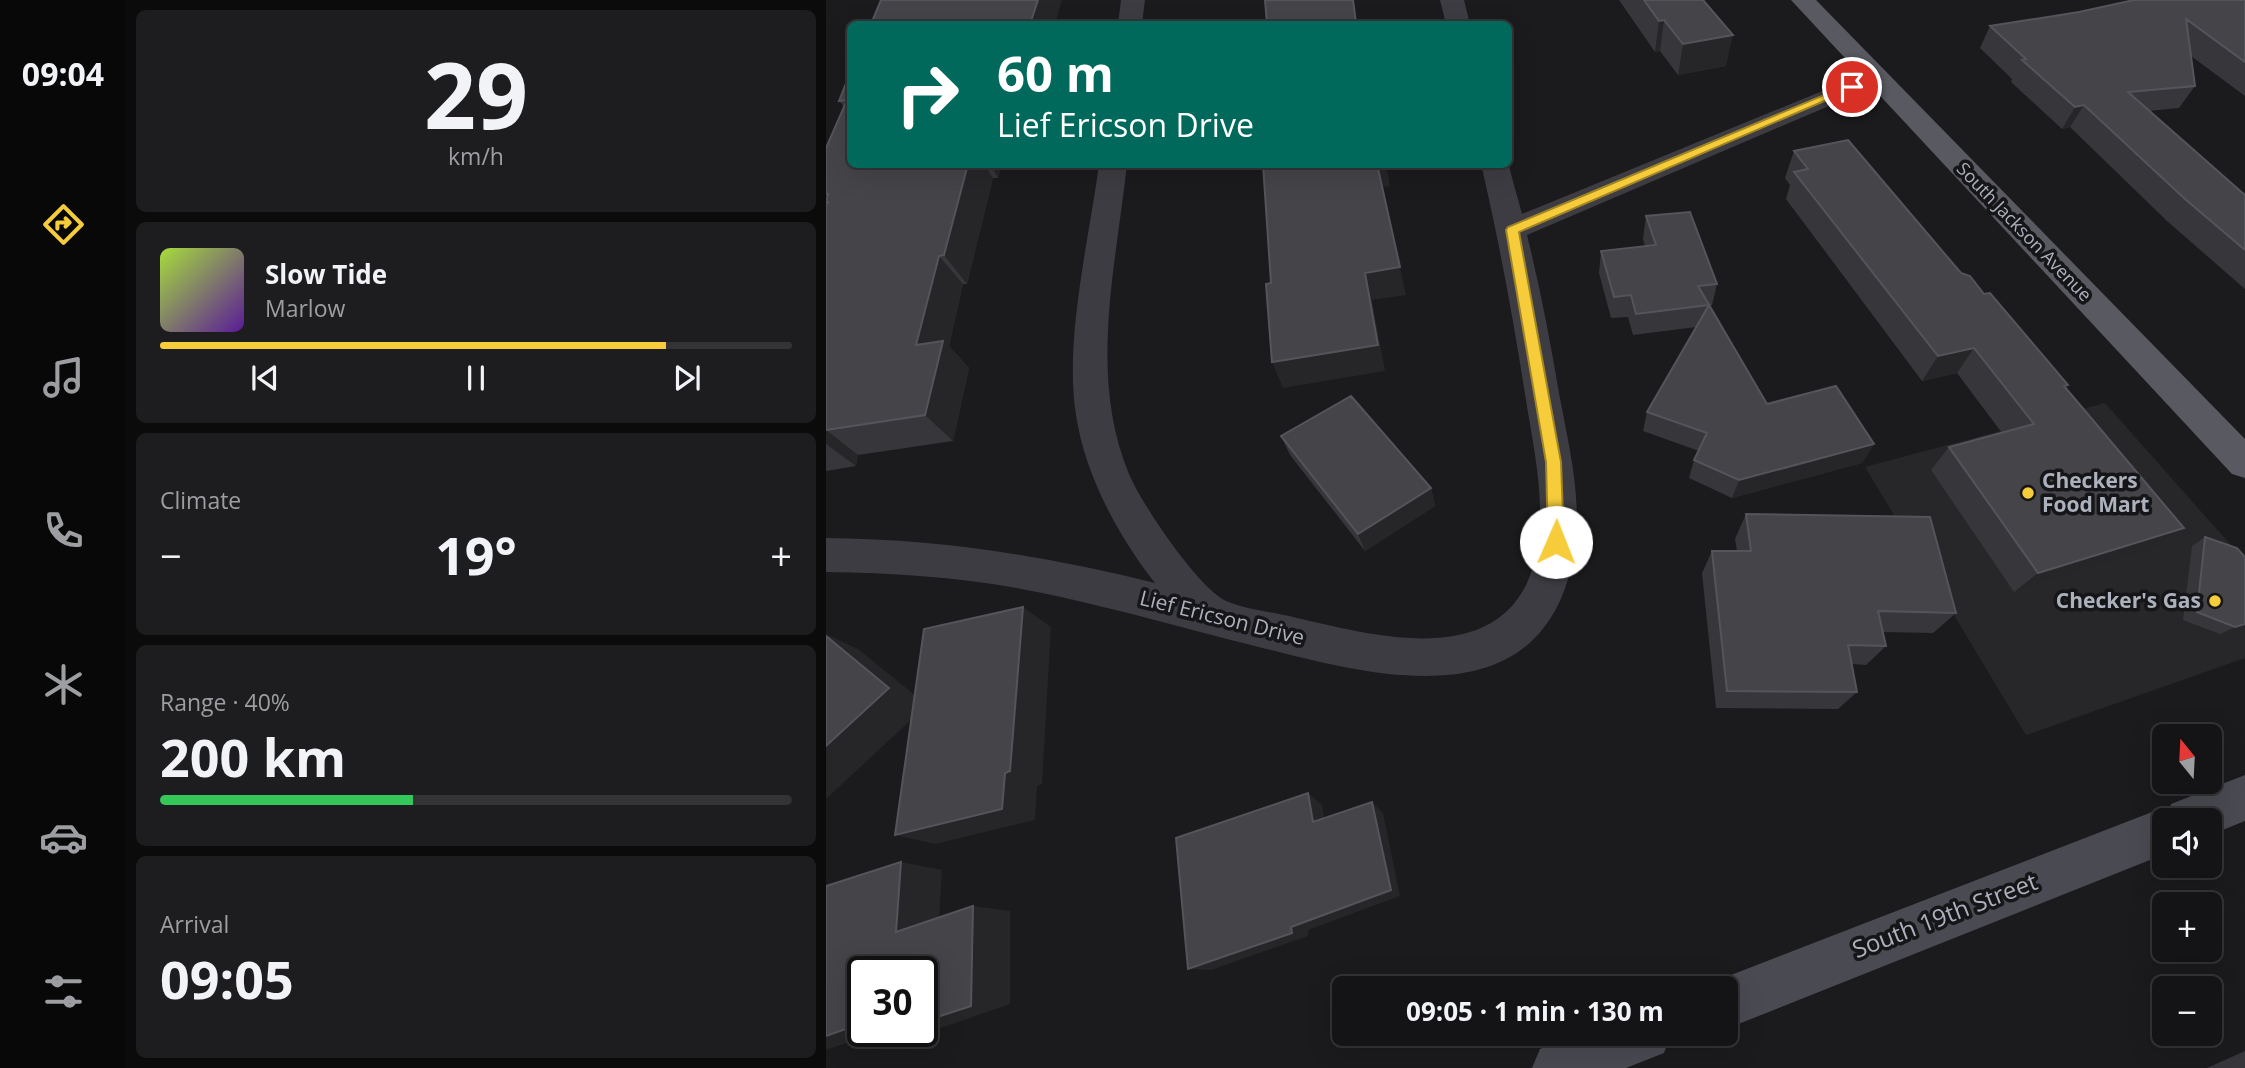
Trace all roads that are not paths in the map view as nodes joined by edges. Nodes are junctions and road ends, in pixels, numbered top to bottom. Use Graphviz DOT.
graph roads {
  1 [pos="1133,0"];
  2 [pos="1452,0"];
  3 [pos="1803,0"];
  4 [pos="1130,21"];
  5 [pos="1457,21"];
  6 [pos="1876,77"];
  7 [pos="1113,168"];
  8 [pos="1496,168"];
  9 [pos="1512,230"];
  10 [pos="2245,463"];
  11 [pos="826,555"];
  12 [pos="1213,617"];
  13 [pos="2245,798"];
  14 [pos="2220,808"];
  15 [pos="2152,835"];
  16 [pos="1738,998"];
  17 [pos="1615,1046"];
  18 [pos="1559,1068"];
  1 -- 4 [label="street"];
  2 -- 5 [label="street"];
  3 -- 6 [label="main road, South Jackson Avenue"];
  6 -- 9 [label="street"];
  6 -- 10 [label="main road, South Jackson Avenue"];
  7 -- 12 [label="street"];
  8 -- 9 [label="street, Lief Ericson Drive"];
  9 -- 12 [label="street, Lief Ericson Drive"];
  11 -- 12 [label="street, Lief Ericson Drive"];
  13 -- 14 [label="street"];
  15 -- 16 [label="street, South 19th Street"];
  17 -- 18 [label="street"];
}
